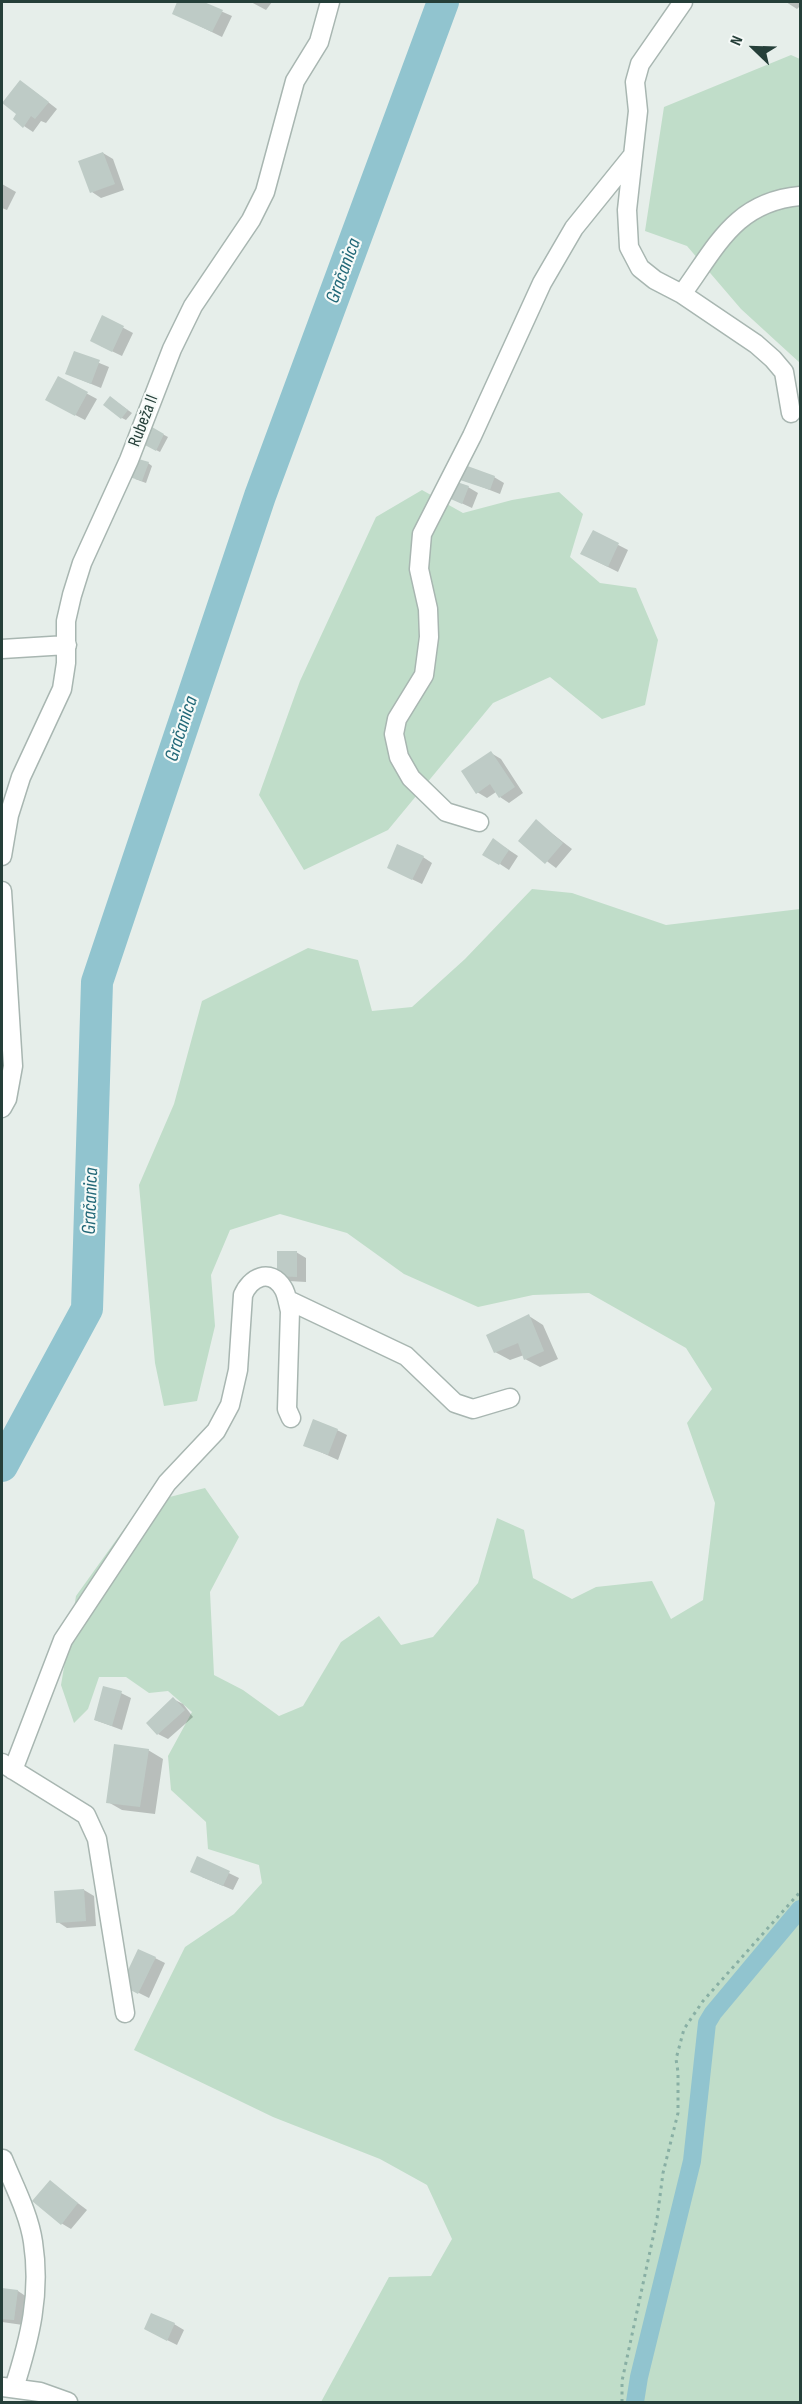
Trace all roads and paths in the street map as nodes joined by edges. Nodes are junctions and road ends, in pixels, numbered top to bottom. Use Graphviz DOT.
graph roads {
  1 [pos="330,2"];
  2 [pos="683,2"];
  3 [pos="633,155"];
  4 [pos="801,196"];
  5 [pos="682,294"];
  6 [pos="790,413"];
  7 [pos="67,645"];
  8 [pos="2,649"];
  9 [pos="479,822"];
  10 [pos="2,856"];
  11 [pos="2,891"];
  12 [pos="2,1108"];
  13 [pos="288,1300"];
  14 [pos="510,1398"];
  15 [pos="291,1418"];
  16 [pos="7,1767"];
  17 [pos="801,1892"];
  18 [pos="125,2013"];
  19 [pos="3,2159"];
  20 [pos="8,2387"];
  21 [pos="68,2403"];
  22 [pos="622,2403"];
  1 -- 7 [label="street, Rubeža II"];
  2 -- 3 [label="street"];
  3 -- 5 [label="street"];
  3 -- 9 [label="street"];
  4 -- 5 [label="street"];
  5 -- 6 [label="street"];
  7 -- 8 [label="street"];
  7 -- 10 [label="street, Rubeža II"];
  11 -- 12 [label="street"];
  13 -- 14 [label="street"];
  13 -- 15 [label="street"];
  13 -- 16 [label="street"];
  16 -- 18 [label="street"];
  17 -- 22 [label="path"];
  19 -- 20 [label="street"];
  20 -- 21 [label="street"];
}
